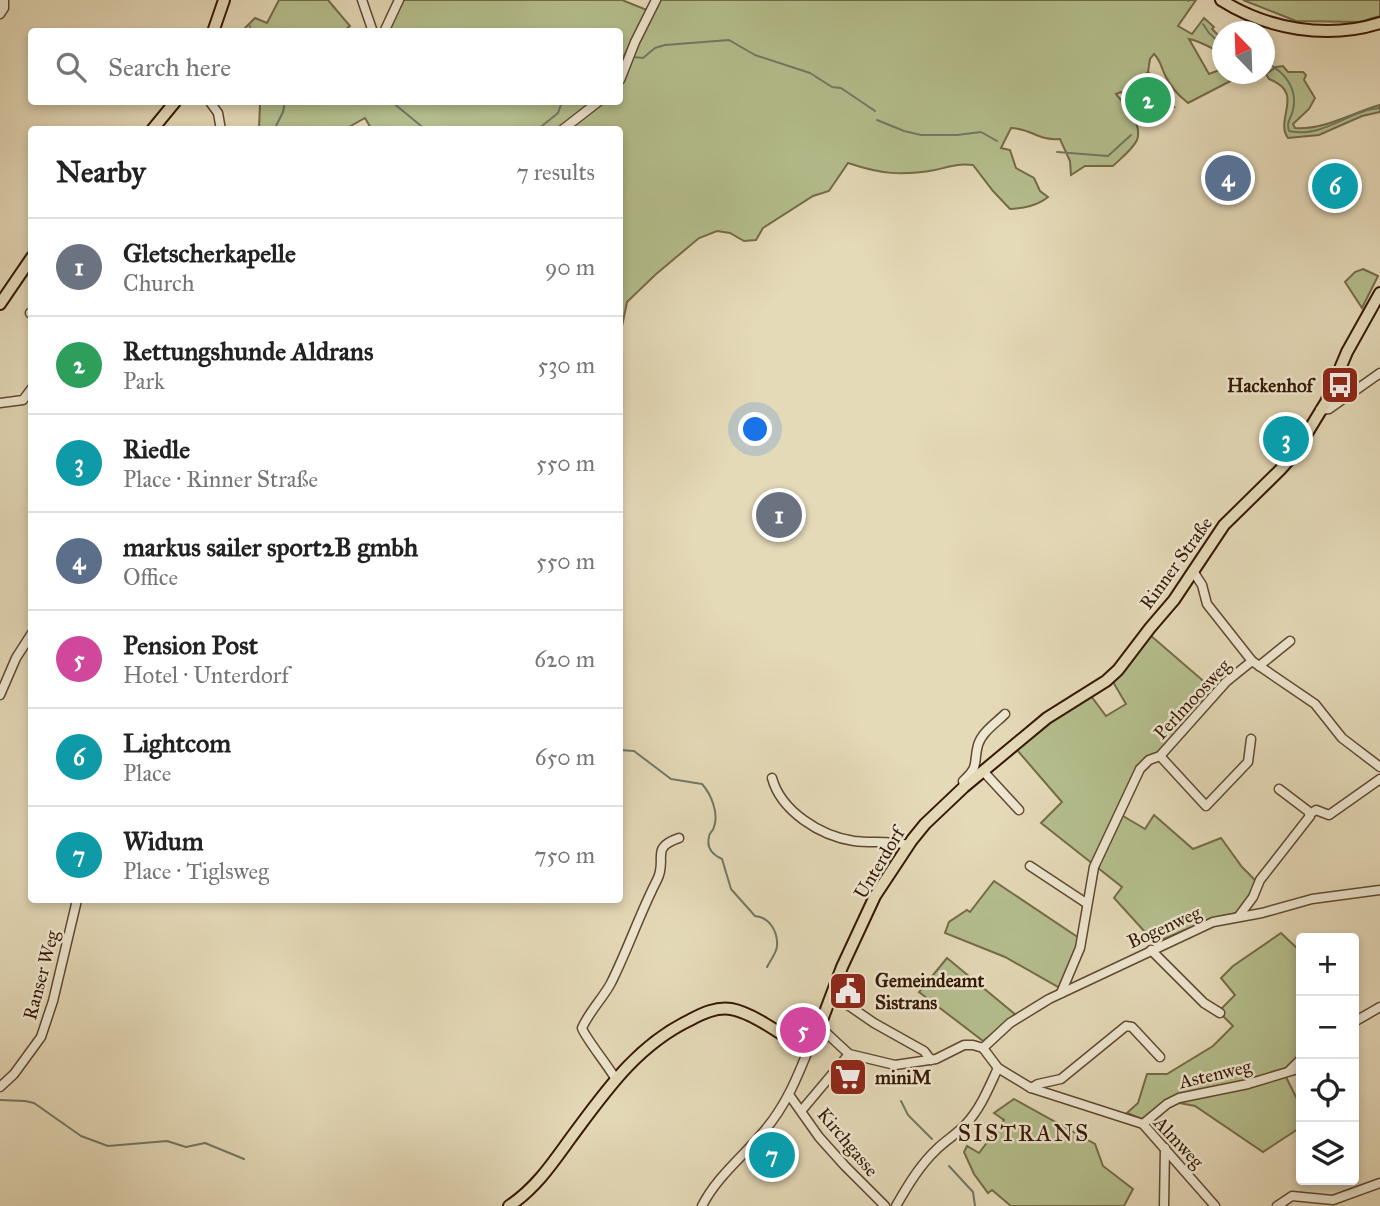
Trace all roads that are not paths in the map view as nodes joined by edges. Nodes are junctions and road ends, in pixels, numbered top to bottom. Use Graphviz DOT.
graph roads {
  1 [pos="4,0"];
  2 [pos="224,0"];
  3 [pos="362,0"];
  4 [pos="399,0"];
  5 [pos="656,0"];
  6 [pos="1221,0"];
  7 [pos="0,14"];
  8 [pos="1380,23"];
  9 [pos="215,28"];
  10 [pos="372,28"];
  11 [pos="386,28"];
  12 [pos="623,72"];
  13 [pos="173,105"];
  14 [pos="212,105"];
  15 [pos="594,105"];
  16 [pos="158,126"];
  17 [pos="221,126"];
  18 [pos="567,126"];
  19 [pos="28,263"];
  20 [pos="1380,292"];
  21 [pos="0,304"];
  22 [pos="1380,373"];
  23 [pos="28,393"];
  24 [pos="0,403"];
  25 [pos="1320,410"];
  26 [pos="1193,571"];
  27 [pos="28,639"];
  28 [pos="1290,641"];
  29 [pos="1256,663"];
  30 [pos="0,695"];
  31 [pos="1005,714"];
  32 [pos="1251,739"];
  33 [pos="1160,756"];
  34 [pos="1380,766"];
  35 [pos="983,771"];
  36 [pos="772,778"];
  37 [pos="1380,779"];
  38 [pos="964,788"];
  39 [pos="1279,789"];
  40 [pos="1019,810"];
  41 [pos="1310,814"];
  42 [pos="679,838"];
  43 [pos="908,845"];
  44 [pos="1030,866"];
  45 [pos="1380,890"];
  46 [pos="76,903"];
  47 [pos="1086,903"];
  48 [pos="1239,916"];
  49 [pos="1151,950"];
  50 [pos="1061,993"];
  51 [pos="832,994"];
  52 [pos="1380,1007"];
  53 [pos="1220,1013"];
  54 [pos="1359,1019"];
  55 [pos="821,1028"];
  56 [pos="809,1048"];
  57 [pos="982,1048"];
  58 [pos="849,1054"];
  59 [pos="1160,1057"];
  60 [pos="930,1060"];
  61 [pos="1296,1064"];
  62 [pos="998,1068"];
  63 [pos="1296,1069"];
  64 [pos="1290,1070"];
  65 [pos="615,1078"];
  66 [pos="0,1087"];
  67 [pos="1031,1088"];
  68 [pos="790,1096"];
  69 [pos="802,1110"];
  70 [pos="1143,1124"];
  71 [pos="1165,1148"];
  72 [pos="1380,1183"];
  73 [pos="509,1206"];
  74 [pos="702,1206"];
  75 [pos="885,1206"];
  76 [pos="896,1206"];
  77 [pos="1164,1206"];
  78 [pos="1215,1206"];
  79 [pos="1277,1206"];
  1 -- 7 [label="street"];
  2 -- 9 [label="main road"];
  3 -- 10 [label="street"];
  4 -- 11 [label="street"];
  5 -- 12 [label="street"];
  6 -- 8 [label="main road"];
  13 -- 16 [label="main road"];
  14 -- 17 [label="street"];
  15 -- 18 [label="street"];
  19 -- 21 [label="main road"];
  20 -- 25 [label="main road, Rinner Straße"];
  22 -- 25 [label="street"];
  23 -- 24 [label="street"];
  25 -- 26 [label="main road, Rinner Straße"];
  26 -- 29 [label="street"];
  26 -- 35 [label="main road, Rinner Straße"];
  27 -- 30 [label="street"];
  28 -- 29 [label="street, Perlmoosweg"];
  29 -- 33 [label="street, Perlmoosweg"];
  29 -- 34 [label="street"];
  31 -- 38 [label="street"];
  32 -- 33 [label="street"];
  33 -- 47 [label="street, Perlmoosweg"];
  35 -- 38 [label="main road, Unterdorf"];
  35 -- 40 [label="street"];
  36 -- 43 [label="street"];
  37 -- 41 [label="street"];
  38 -- 43 [label="main road, Unterdorf"];
  39 -- 41 [label="street"];
  41 -- 48 [label="street"];
  42 -- 65 [label="street"];
  43 -- 51 [label="main road, Unterdorf"];
  44 -- 47 [label="street"];
  45 -- 48 [label="street, Bogenweg"];
  46 -- 66 [label="street, Ranser Weg"];
  47 -- 50 [label="street, Perlmoosweg"];
  48 -- 49 [label="street, Bogenweg"];
  49 -- 50 [label="street, Bogenweg"];
  49 -- 53 [label="street"];
  50 -- 57 [label="street, Bogenweg"];
  51 -- 55 [label="main road, Unterdorf"];
  51 -- 60 [label="street"];
  52 -- 54 [label="street"];
  55 -- 56 [label="main road, Unterdorf"];
  55 -- 58 [label="street"];
  56 -- 65 [label="main road"];
  56 -- 68 [label="street"];
  57 -- 60 [label="street"];
  57 -- 62 [label="street"];
  58 -- 60 [label="street"];
  58 -- 69 [label="street"];
  59 -- 67 [label="street"];
  61 -- 64 [label="street"];
  62 -- 67 [label="street, Almweg"];
  62 -- 76 [label="street"];
  63 -- 64 [label="street, Astenweg"];
  64 -- 70 [label="street, Astenweg"];
  65 -- 73 [label="main road"];
  67 -- 70 [label="street, Almweg"];
  68 -- 69 [label="street, Kirchgasse"];
  68 -- 74 [label="street"];
  69 -- 75 [label="street, Kirchgasse"];
  70 -- 71 [label="street, Almweg"];
  71 -- 77 [label="street"];
  71 -- 78 [label="street, Almweg"];
  72 -- 79 [label="street"];
}
